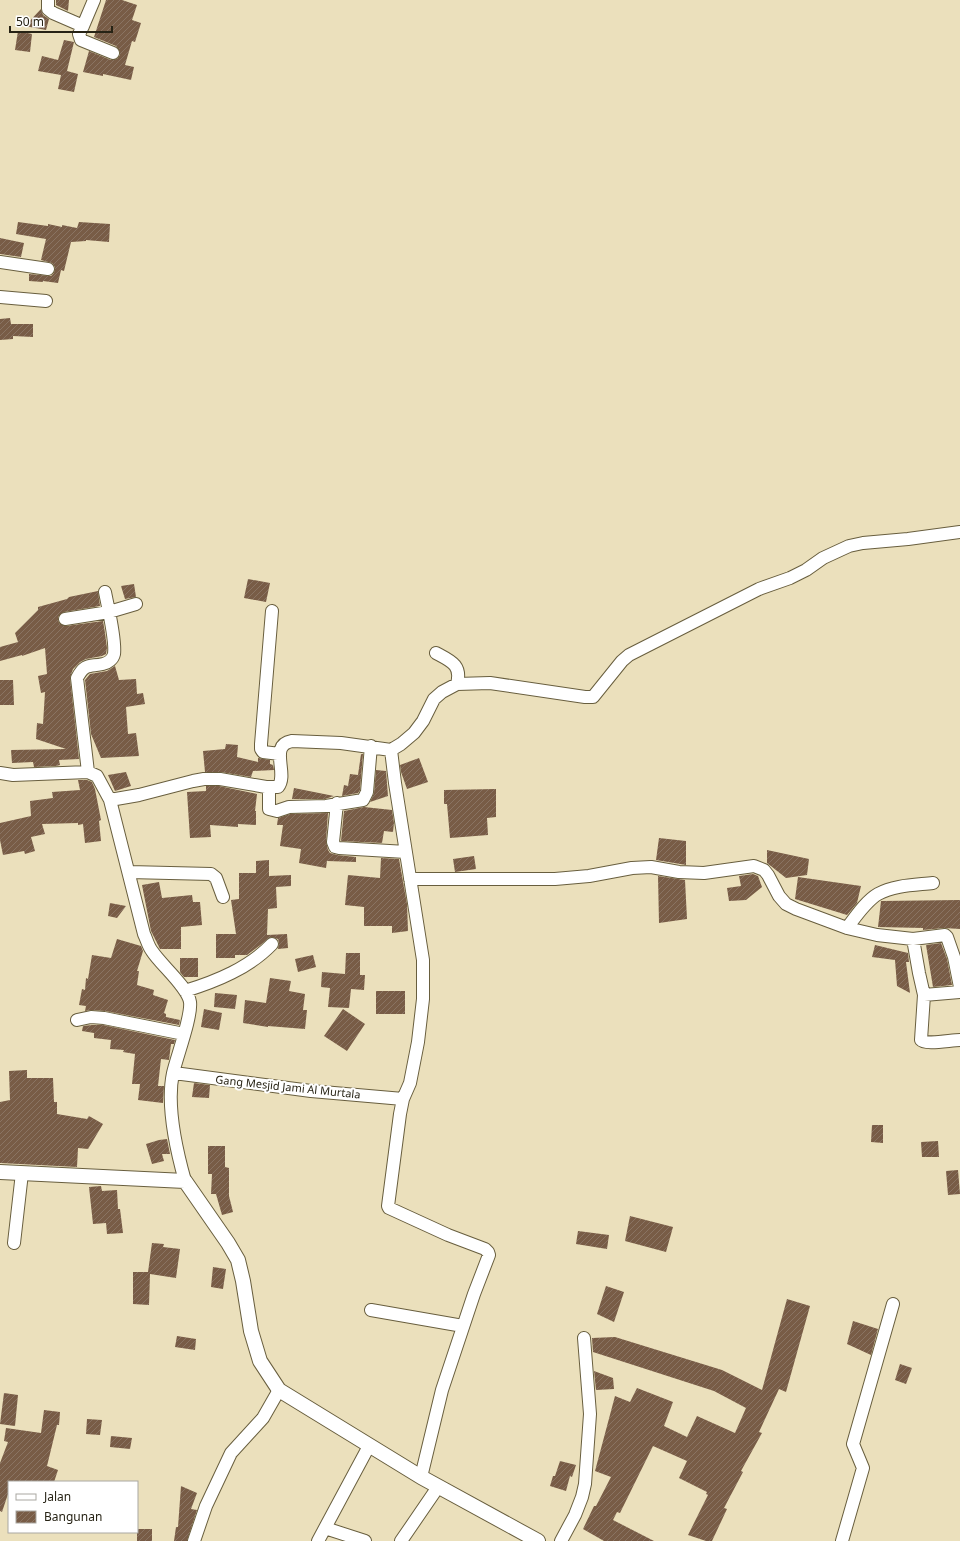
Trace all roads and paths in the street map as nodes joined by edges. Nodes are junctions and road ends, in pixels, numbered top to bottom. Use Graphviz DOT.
graph roads {
  1 [pos="48,0"];
  2 [pos="94,0"];
  3 [pos="83,26"];
  4 [pos="113,53"];
  5 [pos="0,262"];
  6 [pos="48,269"];
  7 [pos="0,297"];
  8 [pos="46,301"];
  9 [pos="960,532"];
  10 [pos="106,592"];
  11 [pos="136,604"];
  12 [pos="272,611"];
  13 [pos="109,612"];
  14 [pos="66,619"];
  15 [pos="436,653"];
  16 [pos="457,684"];
  17 [pos="371,746"];
  18 [pos="391,750"];
  19 [pos="280,754"];
  20 [pos="88,772"];
  21 [pos="0,773"];
  22 [pos="269,787"];
  23 [pos="110,800"];
  24 [pos="337,803"];
  25 [pos="406,852"];
  26 [pos="129,872"];
  27 [pos="410,879"];
  28 [pos="933,883"];
  29 [pos="223,897"];
  30 [pos="847,928"];
  31 [pos="913,939"];
  32 [pos="272,944"];
  33 [pos="960,988"];
  34 [pos="185,991"];
  35 [pos="960,992"];
  36 [pos="924,995"];
  37 [pos="77,1020"];
  38 [pos="184,1034"];
  39 [pos="960,1040"];
  40 [pos="174,1073"];
  41 [pos="403,1099"];
  42 [pos="0,1172"];
  43 [pos="22,1173"];
  44 [pos="186,1182"];
  45 [pos="14,1243"];
  46 [pos="893,1304"];
  47 [pos="371,1310"];
  48 [pos="463,1326"];
  49 [pos="584,1338"];
  50 [pos="279,1390"];
  51 [pos="369,1446"];
  52 [pos="421,1477"];
  53 [pos="438,1487"];
  54 [pos="325,1528"];
  55 [pos="194,1541"];
  56 [pos="318,1541"];
  57 [pos="365,1541"];
  58 [pos="401,1541"];
  59 [pos="538,1541"];
  60 [pos="561,1541"];
  61 [pos="842,1541"];
  1 -- 3 [label="street"];
  2 -- 3 [label="street"];
  3 -- 4 [label="street"];
  5 -- 6 [label="street"];
  7 -- 8 [label="street"];
  9 -- 16 [label="street"];
  10 -- 13 [label="street"];
  11 -- 13 [label="street"];
  12 -- 19 [label="street"];
  13 -- 14 [label="street"];
  13 -- 20 [label="street"];
  15 -- 16 [label="street"];
  16 -- 18 [label="street"];
  17 -- 18 [label="street"];
  17 -- 19 [label="street"];
  17 -- 24 [label="street"];
  18 -- 25 [label="street"];
  19 -- 22 [label="street"];
  20 -- 21 [label="street"];
  20 -- 23 [label="street"];
  22 -- 23 [label="street"];
  22 -- 24 [label="street"];
  23 -- 26 [label="street"];
  24 -- 25 [label="street"];
  25 -- 27 [label="street"];
  26 -- 29 [label="street"];
  26 -- 34 [label="street"];
  27 -- 30 [label="street"];
  27 -- 41 [label="street"];
  28 -- 30 [label="street"];
  30 -- 31 [label="street"];
  31 -- 33 [label="street"];
  31 -- 36 [label="street"];
  32 -- 34 [label="street"];
  34 -- 38 [label="street"];
  35 -- 36 [label="street"];
  36 -- 39 [label="street"];
  37 -- 38 [label="street"];
  38 -- 40 [label="street"];
  40 -- 41 [label="street, Gang Mesjid Jami Al Murtala"];
  40 -- 44 [label="street"];
  41 -- 48 [label="street"];
  42 -- 43 [label="street"];
  43 -- 44 [label="street"];
  43 -- 45 [label="street"];
  44 -- 50 [label="street"];
  46 -- 61 [label="street"];
  47 -- 48 [label="street"];
  48 -- 52 [label="street"];
  49 -- 60 [label="street"];
  50 -- 51 [label="street"];
  50 -- 55 [label="street"];
  51 -- 52 [label="street"];
  51 -- 54 [label="street"];
  52 -- 53 [label="street"];
  53 -- 58 [label="street"];
  53 -- 59 [label="street"];
  54 -- 56 [label="street"];
  54 -- 57 [label="street"];
}
